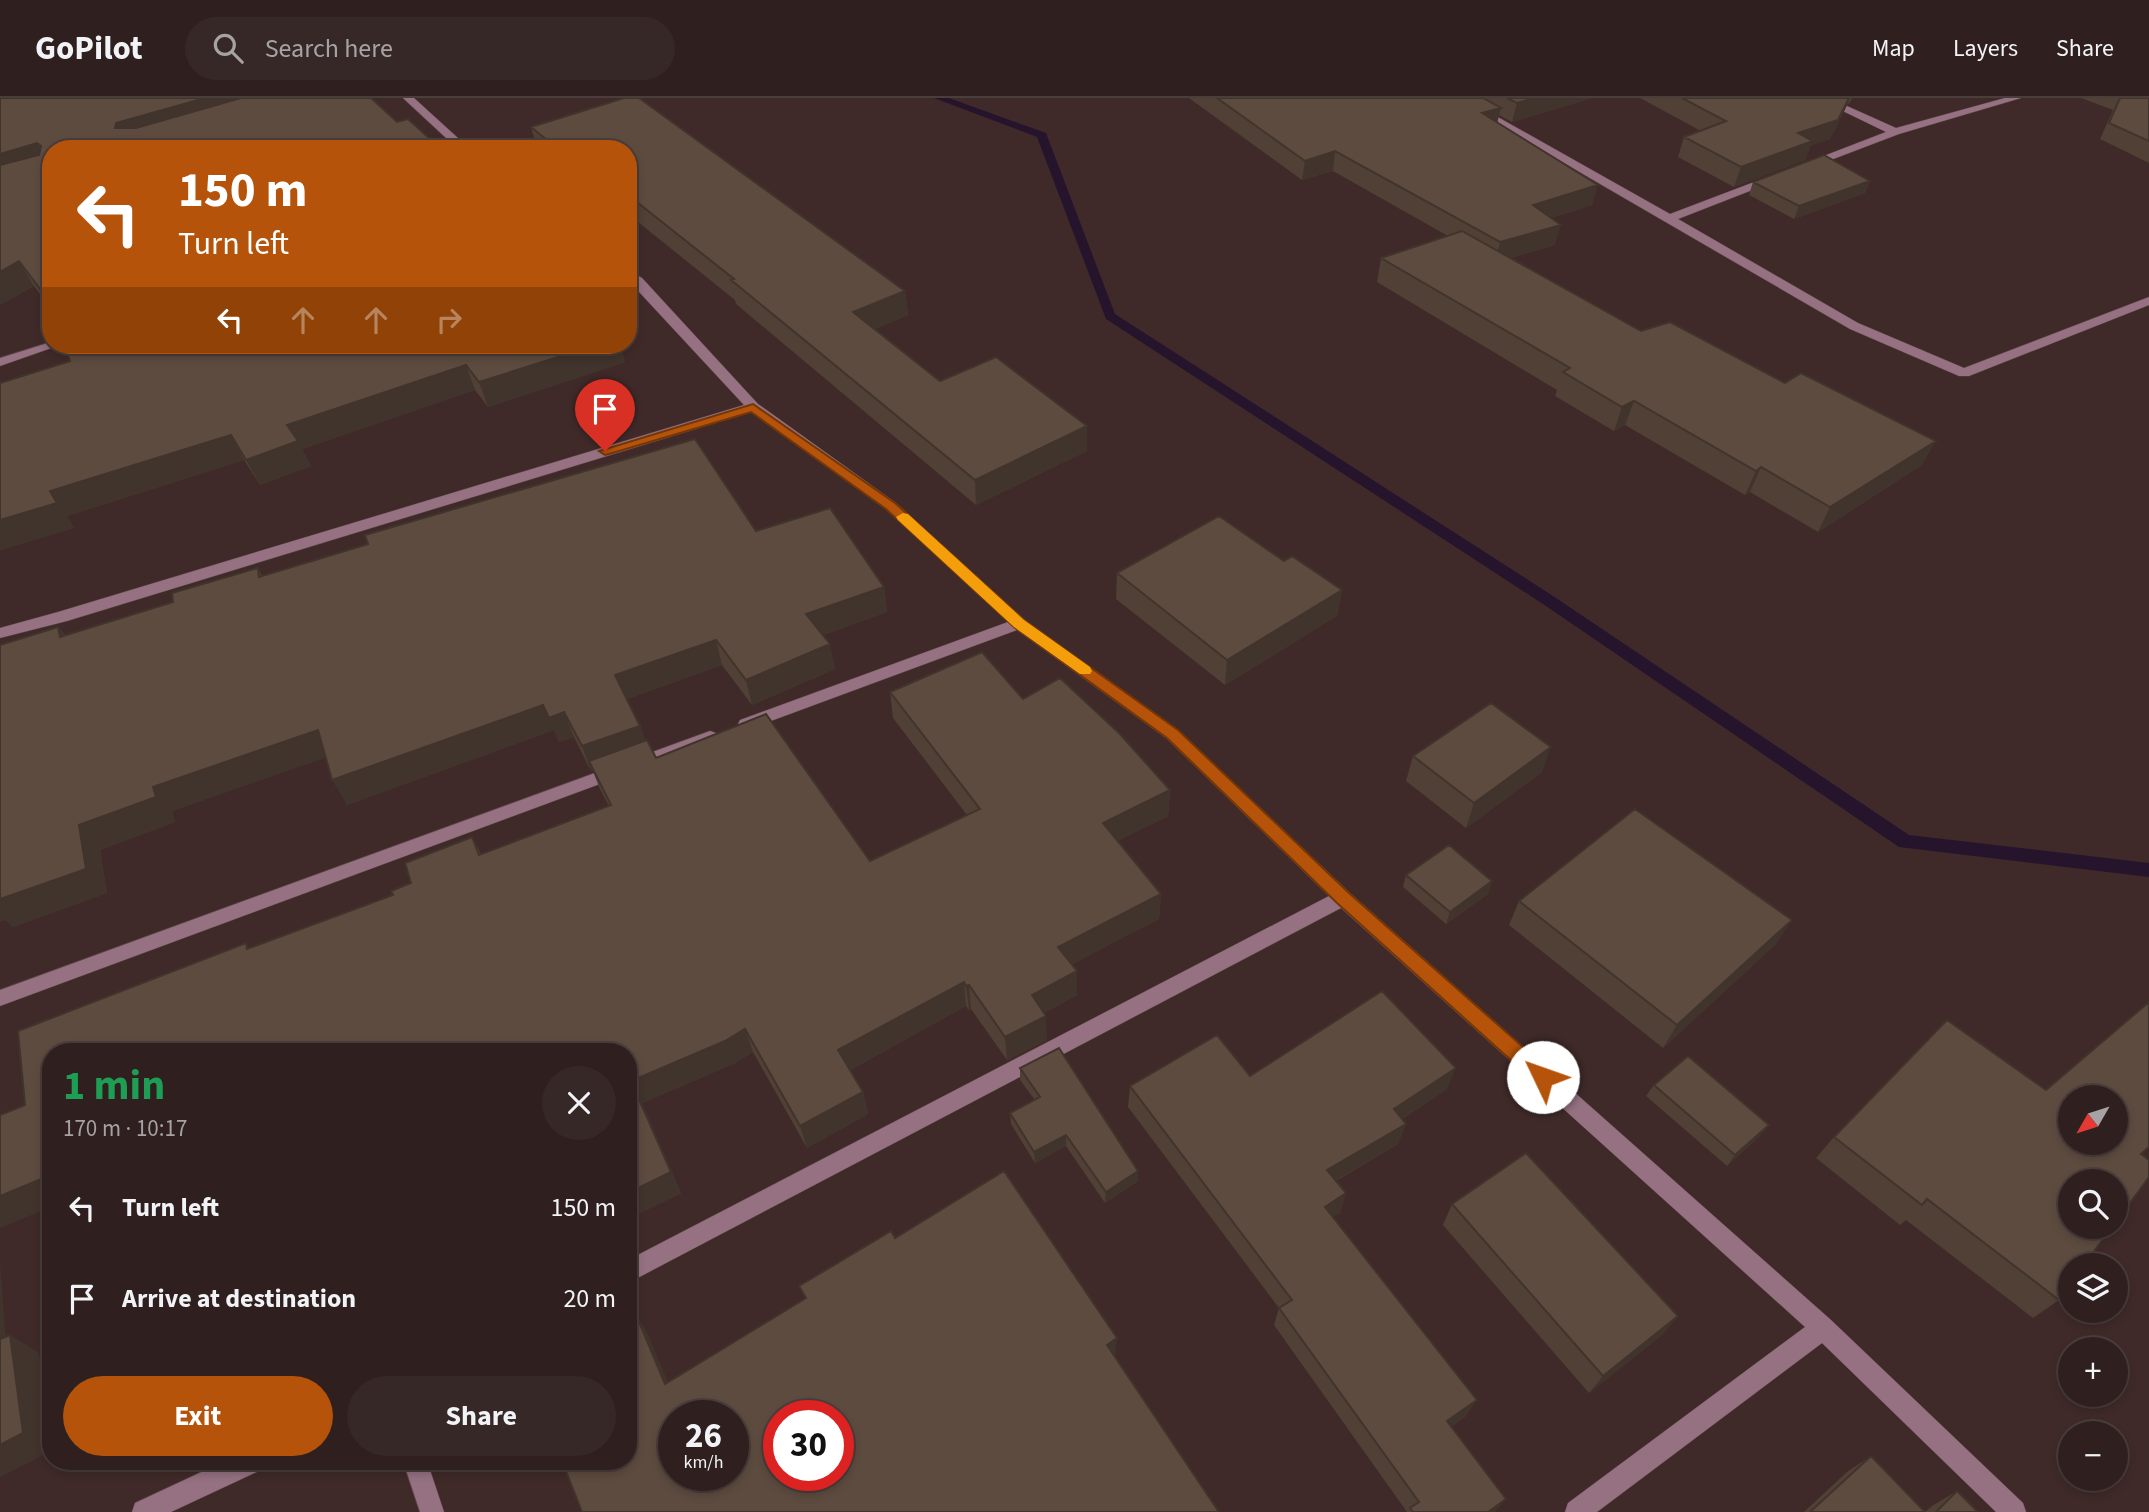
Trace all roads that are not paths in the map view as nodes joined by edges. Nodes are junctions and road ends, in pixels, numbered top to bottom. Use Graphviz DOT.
graph roads {
  1 [pos="408,98"];
  2 [pos="1457,98"];
  3 [pos="1821,98"];
  4 [pos="2016,98"];
  5 [pos="1895,132"];
  6 [pos="455,140"];
  7 [pos="1795,170"];
  8 [pos="1782,175"];
  9 [pos="1669,218"];
  10 [pos="637,284"];
  11 [pos="2149,301"];
  12 [pos="42,349"];
  13 [pos="0,362"];
  14 [pos="753,407"];
  15 [pos="1019,624"];
  16 [pos="0,633"];
  17 [pos="1343,898"];
  18 [pos="0,998"];
  19 [pos="637,1267"];
  20 [pos="1823,1328"];
  21 [pos="233,1470"];
  22 [pos="418,1470"];
  23 [pos="144,1512"];
  24 [pos="432,1512"];
  25 [pos="1577,1512"];
  26 [pos="2014,1512"];
  1 -- 6 [label="street"];
  2 -- 9 [label="street"];
  3 -- 5 [label="street"];
  4 -- 5 [label="street"];
  5 -- 7 [label="street"];
  8 -- 9 [label="street"];
  9 -- 11 [label="street"];
  10 -- 14 [label="street"];
  12 -- 13 [label="street"];
  14 -- 15 [label="street"];
  14 -- 16 [label="street"];
  15 -- 17 [label="street"];
  15 -- 18 [label="street"];
  17 -- 19 [label="street"];
  17 -- 20 [label="street"];
  20 -- 25 [label="street"];
  20 -- 26 [label="street"];
  21 -- 23 [label="street"];
  22 -- 24 [label="street"];
}
